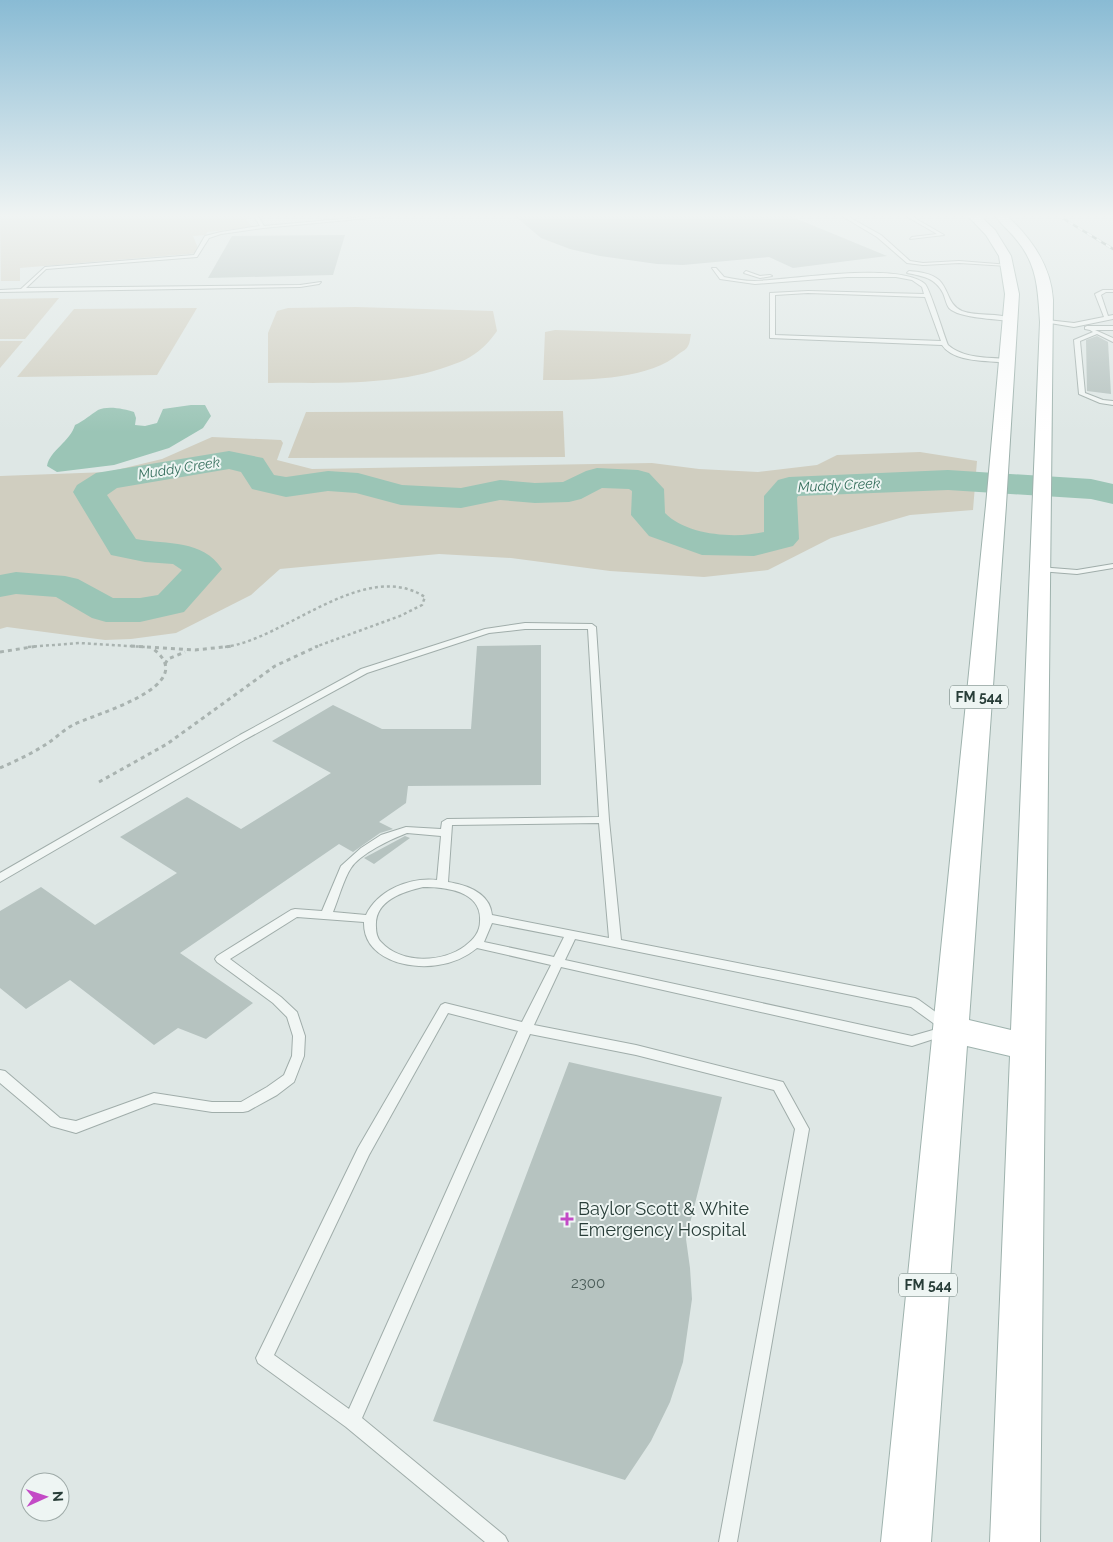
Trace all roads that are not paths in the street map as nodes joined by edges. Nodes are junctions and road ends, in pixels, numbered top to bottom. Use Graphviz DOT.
graph roads {
  1 [pos="164,288"];
  2 [pos="924,288"];
  3 [pos="945,288"];
  4 [pos="1011,288"];
  5 [pos="1046,288"];
  6 [pos="22,290"];
  7 [pos="0,291"];
  8 [pos="1113,291"];
  9 [pos="927,296"];
  10 [pos="1113,317"];
  11 [pos="1106,318"];
  12 [pos="1010,319"];
  13 [pos="1047,322"];
  14 [pos="1074,325"];
  15 [pos="1089,328"];
  16 [pos="1113,328"];
  17 [pos="1096,333"];
  18 [pos="1113,340"];
  19 [pos="944,344"];
  20 [pos="1007,360"];
  21 [pos="1113,403"];
  22 [pos="1113,566"];
  23 [pos="1039,569"];
  24 [pos="604,820"];
  25 [pos="446,833"];
  26 [pos="0,878"];
  27 [pos="442,883"];
  28 [pos="326,916"];
  29 [pos="487,918"];
  30 [pos="370,919"];
  31 [pos="571,935"];
  32 [pos="476,944"];
  33 [pos="615,944"];
  34 [pos="558,962"];
  35 [pos="526,1028"];
  36 [pos="950,1029"];
  37 [pos="1027,1047"];
  38 [pos="0,1076"];
  39 [pos="352,1422"];
  40 [pos="499,1542"];
  41 [pos="728,1542"];
  42 [pos="906,1542"];
  43 [pos="1016,1542"];
  1 -- 6 [label="lane"];
  2 -- 9 [label="lane"];
  3 -- 12 [label="lane"];
  4 -- 12 [label="main road, FM 544 / FM 544"];
  5 -- 13 [label="main road"];
  6 -- 7 [label="lane"];
  8 -- 11 [label="lane"];
  9 -- 19 [label="lane"];
  9 -- 19 [label="lane"];
  10 -- 11 [label="lane"];
  11 -- 14 [label="lane"];
  12 -- 13 [label="main road"];
  12 -- 20 [label="main road, FM 544 / FM 544"];
  13 -- 14 [label="lane"];
  13 -- 23 [label="main road"];
  14 -- 15 [label="lane"];
  15 -- 16 [label="lane"];
  15 -- 17 [label="lane"];
  17 -- 18 [label="lane"];
  17 -- 21 [label="lane"];
  19 -- 20 [label="lane"];
  20 -- 36 [label="main road, FM 544 / FM 544"];
  22 -- 23 [label="lane"];
  23 -- 37 [label="main road"];
  24 -- 25 [label="lane"];
  24 -- 26 [label="lane"];
  24 -- 33 [label="lane"];
  25 -- 27 [label="lane"];
  25 -- 28 [label="lane"];
  27 -- 29 [label="lane"];
  27 -- 30 [label="lane"];
  28 -- 30 [label="lane"];
  28 -- 38 [label="lane"];
  29 -- 31 [label="lane"];
  29 -- 32 [label="lane"];
  30 -- 32 [label="lane"];
  31 -- 33 [label="lane"];
  31 -- 34 [label="lane"];
  32 -- 34 [label="lane"];
  33 -- 36 [label="lane"];
  34 -- 35 [label="lane"];
  34 -- 36 [label="lane"];
  35 -- 39 [label="lane"];
  35 -- 39 [label="lane"];
  35 -- 41 [label="lane"];
  36 -- 37 [label="main road"];
  36 -- 42 [label="main road, FM 544 / FM 544"];
  37 -- 43 [label="main road"];
  39 -- 40 [label="lane"];
}
